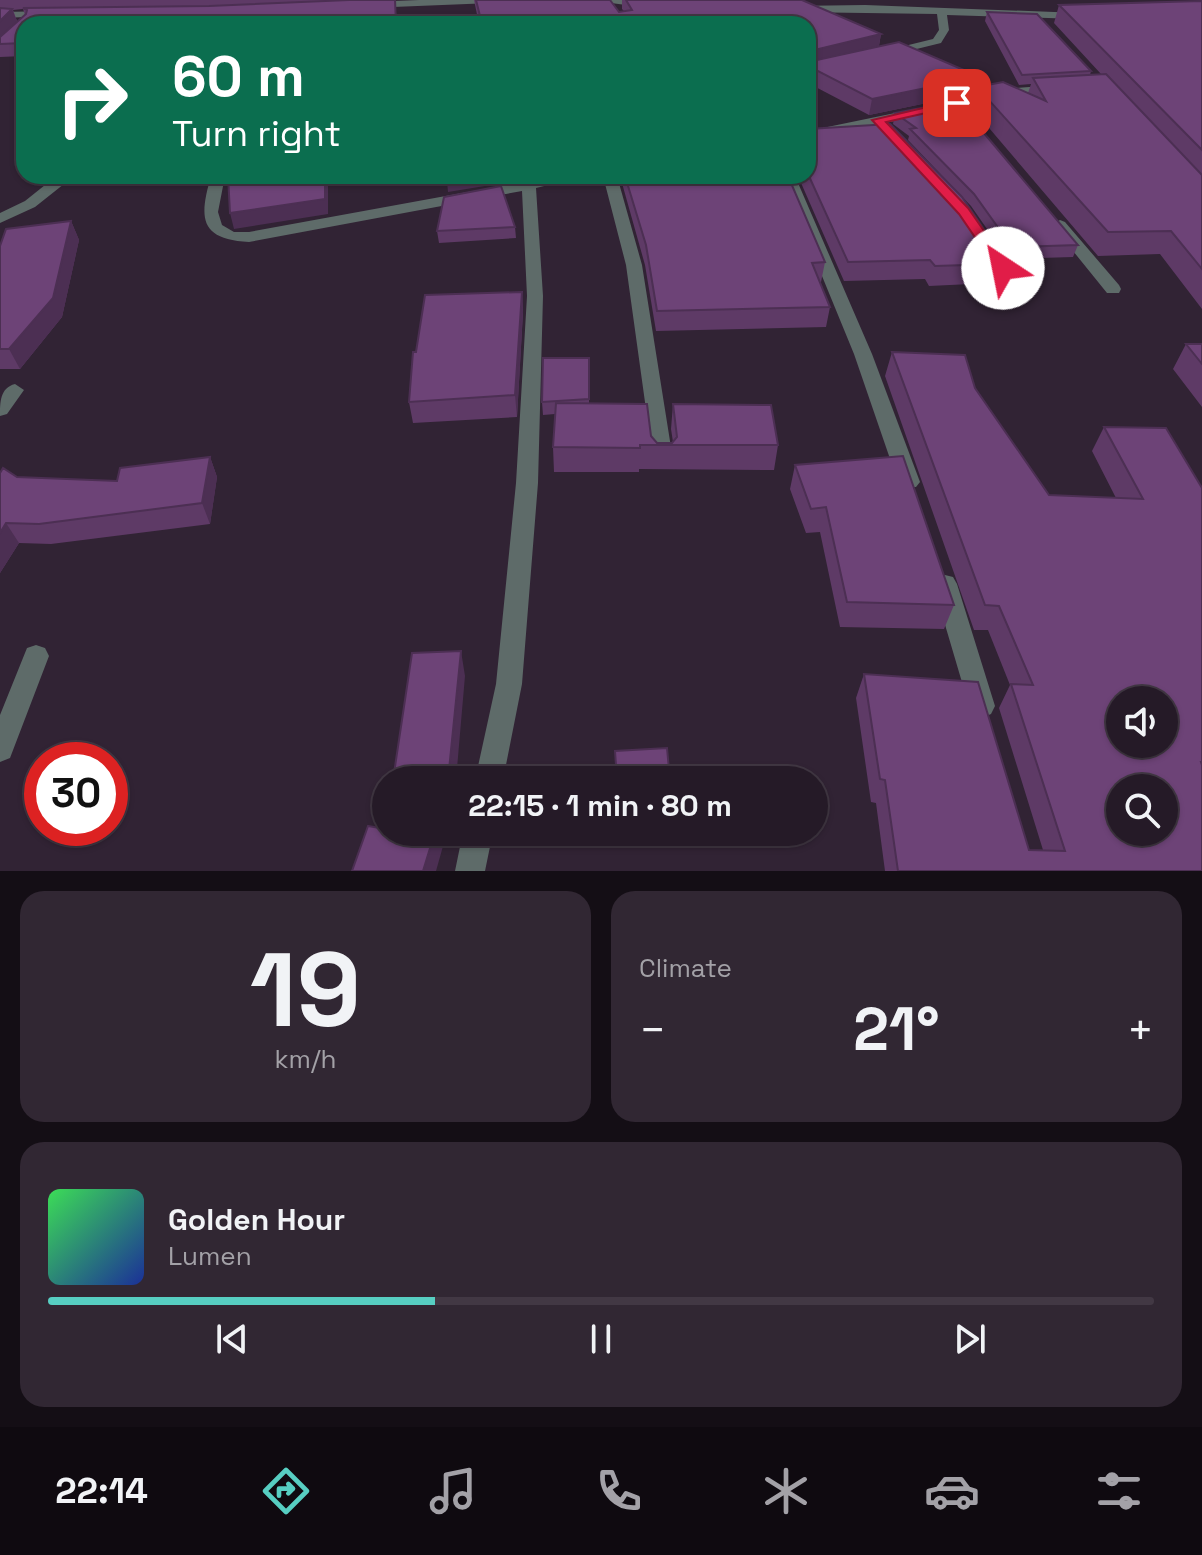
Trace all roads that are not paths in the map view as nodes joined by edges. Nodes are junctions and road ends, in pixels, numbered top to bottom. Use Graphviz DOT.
graph roads {
  1 [pos="488,0"];
  2 [pos="593,0"];
  3 [pos="1019,0"];
  4 [pos="374,2"];
  5 [pos="609,2"];
  6 [pos="359,6"];
  7 [pos="667,7"];
  8 [pos="777,10"];
  9 [pos="34,13"];
  10 [pos="65,13"];
  11 [pos="616,13"];
  12 [pos="942,14"];
  13 [pos="0,15"];
  14 [pos="1099,15"];
  15 [pos="31,16"];
  16 [pos="1039,17"];
  17 [pos="1050,29"];
  18 [pos="871,57"];
  19 [pos="1074,88"];
  20 [pos="816,134"];
  21 [pos="55,184"];
  22 [pos="216,184"];
  23 [pos="534,184"];
  24 [pos="612,184"];
  25 [pos="791,184"];
  26 [pos="529,185"];
  27 [pos="1047,210"];
  28 [pos="964,211"];
  29 [pos="0,219"];
  30 [pos="1113,289"];
  31 [pos="1018,290"];
  32 [pos="15,390"];
  33 [pos="0,410"];
  34 [pos="663,460"];
  35 [pos="917,503"];
  36 [pos="939,562"];
  37 [pos="36,656"];
  38 [pos="987,724"];
  39 [pos="0,749"];
  40 [pos="492,766"];
  41 [pos="475,846"];
  42 [pos="470,871"];
  1 -- 4 [label="street"];
  2 -- 5 [label="street"];
  3 -- 16 [label="street"];
  4 -- 6 [label="street"];
  5 -- 7 [label="street"];
  5 -- 11 [label="street"];
  8 -- 12 [label="street"];
  9 -- 10 [label="street"];
  9 -- 13 [label="street"];
  9 -- 15 [label="street"];
  12 -- 16 [label="street"];
  12 -- 18 [label="street"];
  14 -- 16 [label="street"];
  16 -- 17 [label="street"];
  19 -- 20 [label="street"];
  21 -- 29 [label="street"];
  22 -- 26 [label="street"];
  23 -- 26 [label="street"];
  24 -- 34 [label="street"];
  25 -- 35 [label="street"];
  26 -- 40 [label="street"];
  27 -- 30 [label="street"];
  28 -- 31 [label="street"];
  32 -- 33 [label="street"];
  36 -- 38 [label="street"];
  37 -- 39 [label="street"];
  41 -- 42 [label="street"];
}
